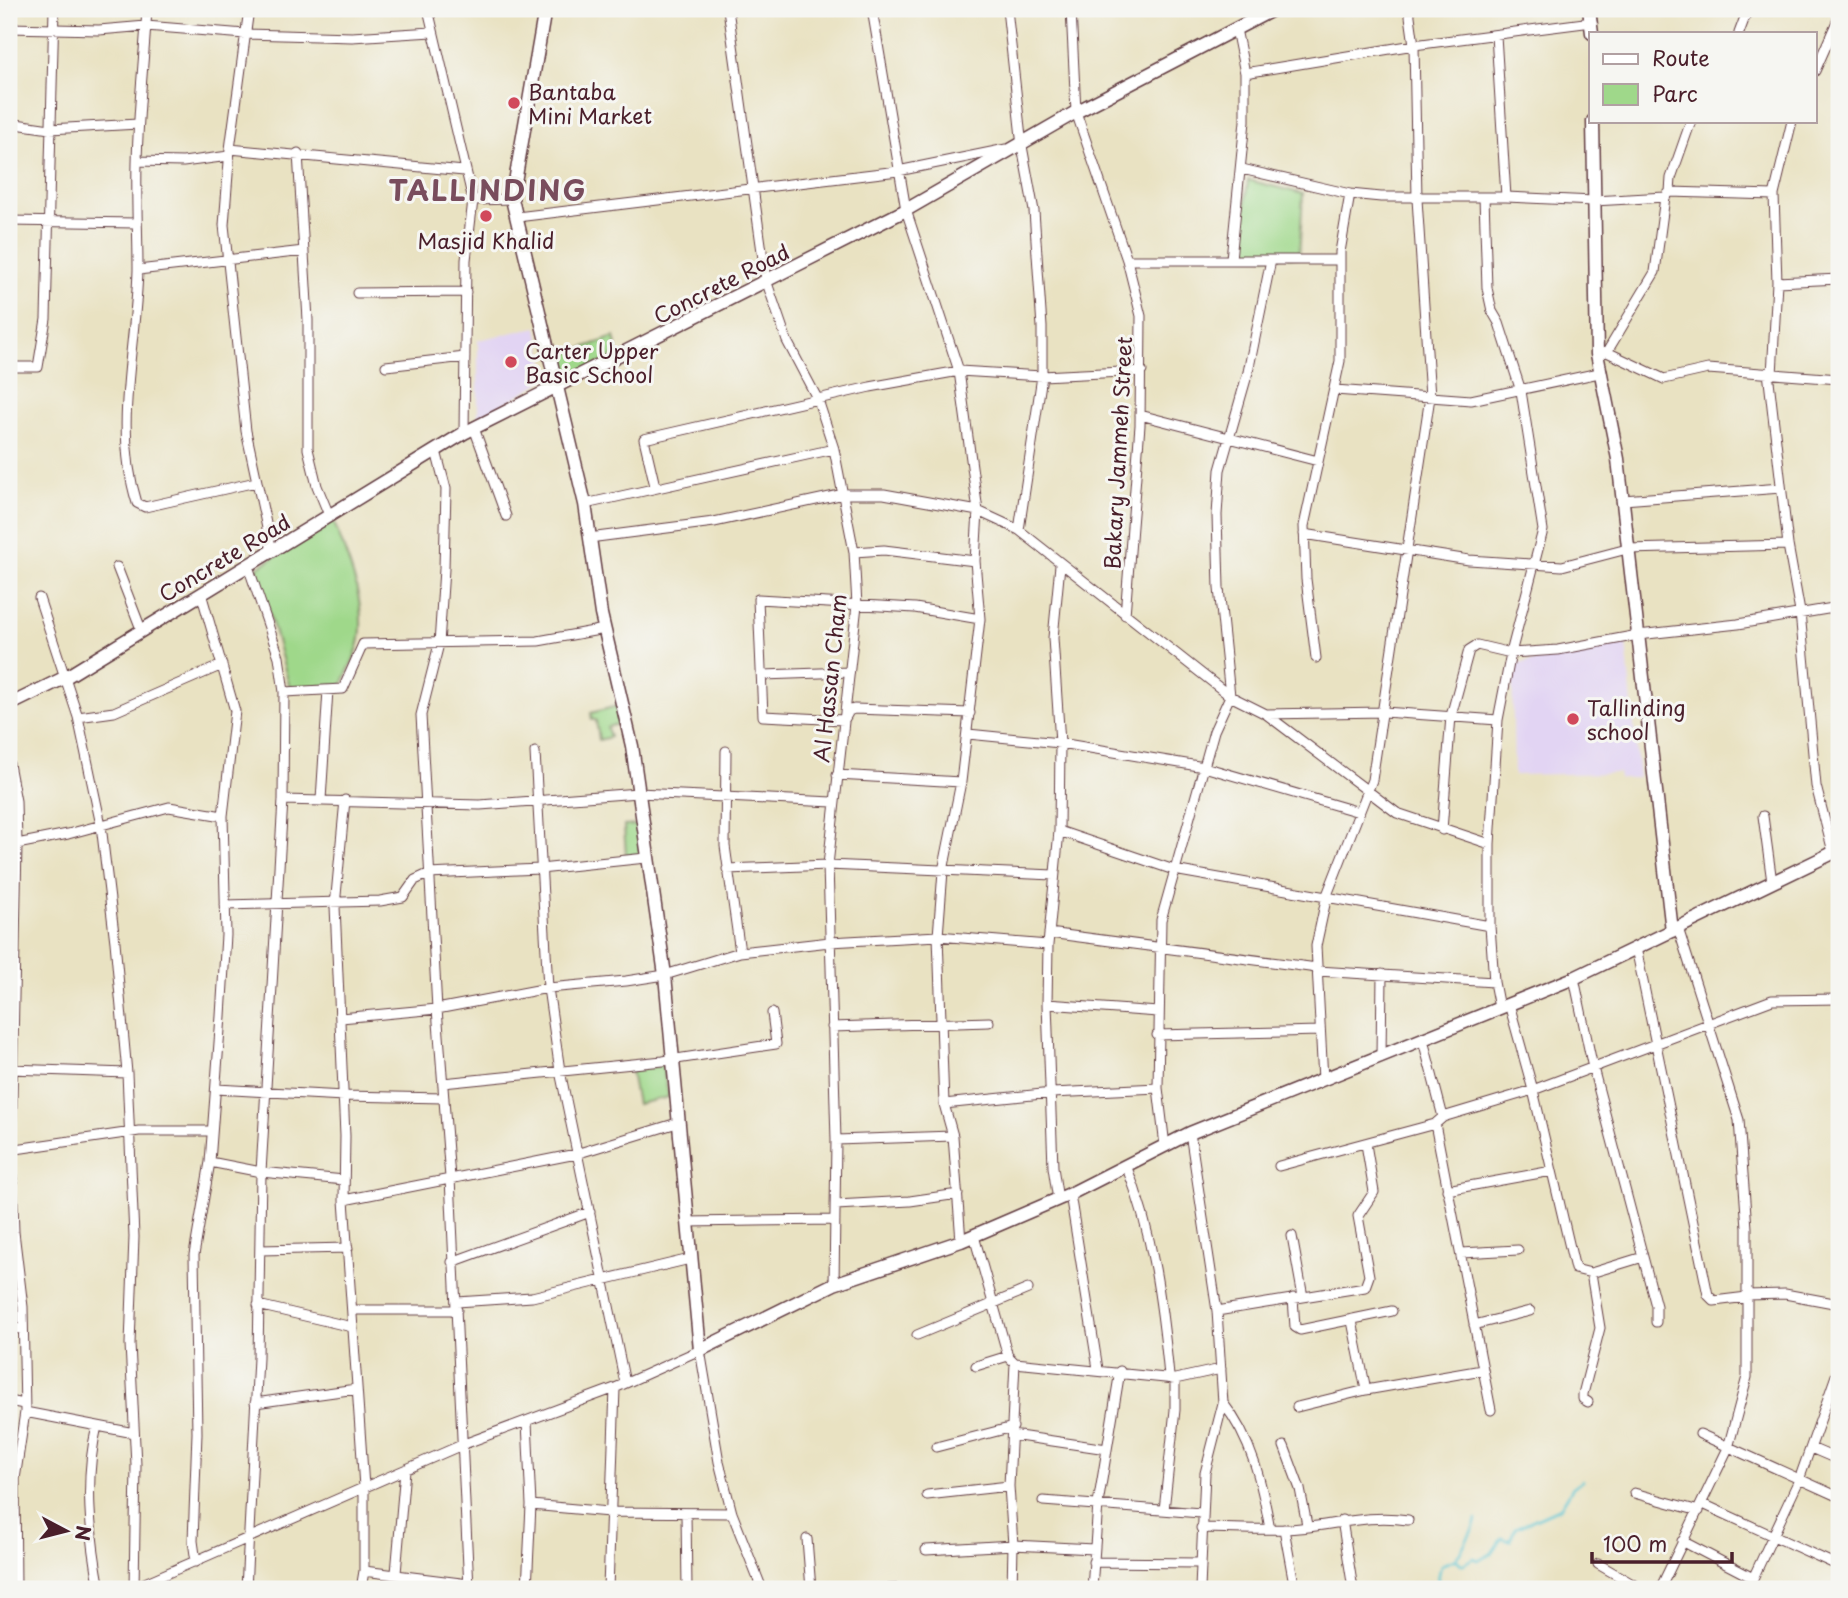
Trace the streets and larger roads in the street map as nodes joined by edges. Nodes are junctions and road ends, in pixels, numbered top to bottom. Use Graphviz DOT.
graph roads {
  1 [pos="54,9"];
  2 [pos="147,9"];
  3 [pos="249,9"];
  4 [pos="428,9"];
  5 [pos="545,9"];
  6 [pos="728,9"];
  7 [pos="872,9"];
  8 [pos="1007,9"];
  9 [pos="1071,9"];
  10 [pos="1274,9"];
  11 [pos="1409,9"];
  12 [pos="1748,9"];
  13 [pos="1839,17"];
  14 [pos="1591,21"];
  15 [pos="146,26"];
  16 [pos="9,28"];
  17 [pos="54,29"];
  18 [pos="1236,29"];
  19 [pos="1739,32"];
  20 [pos="432,33"];
  21 [pos="245,34"];
  22 [pos="1496,36"];
  23 [pos="1414,45"];
  24 [pos="1816,69"];
  25 [pos="1245,73"];
  26 [pos="1076,112"];
  27 [pos="1593,122"];
  28 [pos="1691,122"];
  29 [pos="1792,122"];
  30 [pos="9,123"];
  31 [pos="138,124"];
  32 [pos="50,129"];
  33 [pos="1022,146"];
  34 [pos="229,152"];
  35 [pos="299,153"];
  36 [pos="137,161"];
  37 [pos="1242,169"];
  38 [pos="464,171"];
  39 [pos="898,172"];
  40 [pos="754,188"];
  41 [pos="1350,194"];
  42 [pos="1667,194"];
  43 [pos="1774,195"];
  44 [pos="1484,197"];
  45 [pos="1506,197"];
  46 [pos="512,199"];
  47 [pos="1417,199"];
  48 [pos="474,200"];
  49 [pos="1594,201"];
  50 [pos="906,210"];
  51 [pos="517,217"];
  52 [pos="9,221"];
  53 [pos="47,222"];
  54 [pos="136,223"];
  55 [pos="304,251"];
  56 [pos="1231,258"];
  57 [pos="226,260"];
  58 [pos="1127,260"];
  59 [pos="1271,260"];
  60 [pos="1340,260"];
  61 [pos="138,270"];
  62 [pos="1839,279"];
  63 [pos="766,280"];
  64 [pos="1777,282"];
  65 [pos="466,292"];
  66 [pos="357,293"];
  67 [pos="1602,353"];
  68 [pos="465,357"];
  69 [pos="386,366"];
  70 [pos="9,367"];
  71 [pos="960,371"];
  72 [pos="1142,371"];
  73 [pos="1599,373"];
  74 [pos="1770,374"];
  75 [pos="1042,376"];
  76 [pos="1839,379"];
  77 [pos="557,385"];
  78 [pos="1335,390"];
  79 [pos="1521,391"];
  80 [pos="1430,397"];
  81 [pos="818,400"];
  82 [pos="1140,415"];
  83 [pos="469,431"];
  84 [pos="1228,438"];
  85 [pos="834,449"];
  86 [pos="436,451"];
  87 [pos="1318,461"];
  88 [pos="256,482"];
  89 [pos="655,486"];
  90 [pos="1781,488"];
  91 [pos="844,495"];
  92 [pos="1623,500"];
  93 [pos="585,503"];
  94 [pos="978,511"];
  95 [pos="329,515"];
  96 [pos="506,516"];
  97 [pos="1019,530"];
  98 [pos="1304,534"];
  99 [pos="589,538"];
  100 [pos="1788,545"];
  101 [pos="1627,549"];
  102 [pos="272,551"];
  103 [pos="854,552"];
  104 [pos="1408,552"];
  105 [pos="975,561"];
  106 [pos="1060,565"];
  107 [pos="1532,565"];
  108 [pos="247,566"];
  109 [pos="117,567"];
  110 [pos="201,593"];
  111 [pos="40,598"];
  112 [pos="857,605"];
  113 [pos="1839,607"];
  114 [pos="1800,612"];
  115 [pos="1125,615"];
  116 [pos="980,620"];
  117 [pos="141,629"];
  118 [pos="605,629"];
  119 [pos="1638,635"];
  120 [pos="439,644"];
  121 [pos="1511,653"];
  122 [pos="1316,658"];
  123 [pos="222,665"];
  124 [pos="849,673"];
  125 [pos="763,674"];
  126 [pos="66,677"];
  127 [pos="328,690"];
  128 [pos="284,692"];
  129 [pos="1230,696"];
  130 [pos="9,705"];
  131 [pos="1384,712"];
  132 [pos="970,713"];
  133 [pos="1266,714"];
  134 [pos="1451,716"];
  135 [pos="78,717"];
  136 [pos="844,720"];
  137 [pos="1499,720"];
  138 [pos="968,734"];
  139 [pos="1060,743"];
  140 [pos="726,751"];
  141 [pos="535,752"];
  142 [pos="9,764"];
  143 [pos="1203,767"];
  144 [pos="837,775"];
  145 [pos="961,782"];
  146 [pos="638,793"];
  147 [pos="1368,793"];
  148 [pos="724,797"];
  149 [pos="283,800"];
  150 [pos="321,800"];
  151 [pos="345,800"];
  152 [pos="538,800"];
  153 [pos="424,802"];
  154 [pos="833,802"];
  155 [pos="1359,812"];
  156 [pos="223,816"];
  157 [pos="1763,816"];
  158 [pos="101,825"];
  159 [pos="1442,830"];
  160 [pos="1059,831"];
  161 [pos="17,844"];
  162 [pos="1490,845"];
  163 [pos="1836,851"];
  164 [pos="646,858"];
  165 [pos="13,864"];
  166 [pos="828,865"];
  167 [pos="540,869"];
  168 [pos="727,869"];
  169 [pos="1174,870"];
  170 [pos="943,871"];
  171 [pos="428,874"];
  172 [pos="1054,875"];
  173 [pos="1772,882"];
  174 [pos="1327,895"];
  175 [pos="335,901"];
  176 [pos="276,903"];
  177 [pos="225,905"];
  178 [pos="1490,926"];
  179 [pos="1675,930"];
  180 [pos="1049,933"];
  181 [pos="938,936"];
  182 [pos="830,942"];
  183 [pos="1048,944"];
  184 [pos="1159,947"];
  185 [pos="1636,948"];
  186 [pos="740,952"];
  187 [pos="1317,970"];
  188 [pos="1382,974"];
  189 [pos="665,975"];
  190 [pos="1574,978"];
  191 [pos="1494,982"];
  192 [pos="548,988"];
  193 [pos="1839,999"];
  194 [pos="1047,1004"];
  195 [pos="1504,1006"];
  196 [pos="437,1009"];
  197 [pos="1158,1012"];
  198 [pos="772,1013"];
  199 [pos="341,1018"];
  200 [pos="989,1023"];
  201 [pos="1708,1023"];
  202 [pos="940,1025"];
  203 [pos="832,1027"];
  204 [pos="1319,1031"];
  205 [pos="1157,1035"];
  206 [pos="1423,1040"];
  207 [pos="1655,1044"];
  208 [pos="1381,1057"];
  209 [pos="674,1058"];
  210 [pos="1593,1068"];
  211 [pos="11,1069"];
  212 [pos="560,1071"];
  213 [pos="127,1073"];
  214 [pos="1322,1080"];
  215 [pos="443,1083"];
  216 [pos="1157,1088"];
  217 [pos="216,1089"];
  218 [pos="268,1090"];
  219 [pos="1533,1090"];
  220 [pos="1052,1093"];
  221 [pos="344,1096"];
  222 [pos="444,1098"];
  223 [pos="944,1104"];
  224 [pos="1439,1120"];
  225 [pos="677,1123"];
  226 [pos="212,1131"];
  227 [pos="129,1133"];
  228 [pos="1191,1133"];
  229 [pos="953,1136"];
  230 [pos="836,1140"];
  231 [pos="1366,1144"];
  232 [pos="1165,1146"];
  233 [pos="10,1150"];
  234 [pos="576,1154"];
  235 [pos="210,1161"];
  236 [pos="1126,1165"];
  237 [pos="1279,1166"];
  238 [pos="1552,1171"];
  239 [pos="261,1172"];
  240 [pos="450,1178"];
  241 [pos="344,1180"];
  242 [pos="1447,1190"];
  243 [pos="958,1194"];
  244 [pos="1064,1197"];
  245 [pos="344,1200"];
  246 [pos="836,1205"];
  247 [pos="590,1212"];
  248 [pos="835,1220"];
  249 [pos="687,1222"];
  250 [pos="1292,1236"];
  251 [pos="967,1238"];
  252 [pos="348,1248"];
  253 [pos="260,1250"];
  254 [pos="1518,1250"];
  255 [pos="1461,1252"];
  256 [pos="1643,1257"];
  257 [pos="690,1259"];
  258 [pos="452,1262"];
  259 [pos="1591,1273"];
  260 [pos="606,1280"];
  261 [pos="834,1284"];
  262 [pos="1028,1289"];
  263 [pos="1747,1296"];
  264 [pos="1298,1298"];
  265 [pos="993,1301"];
  266 [pos="1839,1304"];
  267 [pos="258,1306"];
  268 [pos="457,1306"];
  269 [pos="352,1310"];
  270 [pos="1217,1311"];
  271 [pos="1392,1311"];
  272 [pos="1530,1311"];
  273 [pos="1352,1321"];
  274 [pos="1656,1322"];
  275 [pos="1474,1325"];
  276 [pos="352,1327"];
  277 [pos="9,1328"];
  278 [pos="22,1329"];
  279 [pos="917,1335"];
  280 [pos="700,1350"];
  281 [pos="1012,1360"];
  282 [pos="976,1366"];
  283 [pos="1839,1367"];
  284 [pos="1097,1369"];
  285 [pos="1221,1369"];
  286 [pos="1482,1370"];
  287 [pos="1120,1371"];
  288 [pos="1172,1377"];
  289 [pos="625,1383"];
  290 [pos="615,1388"];
  291 [pos="356,1390"];
  292 [pos="1366,1390"];
  293 [pos="9,1401"];
  294 [pos="1588,1402"];
  295 [pos="255,1403"];
  296 [pos="1223,1403"];
  297 [pos="1297,1407"];
  298 [pos="24,1408"];
  299 [pos="1492,1410"];
  300 [pos="527,1422"];
  301 [pos="97,1426"];
  302 [pos="1013,1431"];
  303 [pos="134,1433"];
  304 [pos="1700,1434"];
  305 [pos="464,1444"];
  306 [pos="1284,1446"];
  307 [pos="936,1447"];
  308 [pos="1728,1448"];
  309 [pos="1811,1448"];
  310 [pos="1107,1449"];
  311 [pos="1839,1460"];
  312 [pos="405,1470"];
  313 [pos="12,1479"];
  314 [pos="1799,1480"];
  315 [pos="364,1486"];
  316 [pos="1009,1486"];
  317 [pos="1634,1493"];
  318 [pos="927,1495"];
  319 [pos="1839,1497"];
  320 [pos="1042,1501"];
  321 [pos="1098,1504"];
  322 [pos="531,1505"];
  323 [pos="1701,1508"];
  324 [pos="1164,1510"];
  325 [pos="609,1512"];
  326 [pos="686,1513"];
  327 [pos="732,1513"];
  328 [pos="1202,1513"];
  329 [pos="1342,1520"];
  330 [pos="1408,1520"];
  331 [pos="1307,1525"];
  332 [pos="1202,1528"];
  333 [pos="1270,1529"];
  334 [pos="1284,1529"];
  335 [pos="249,1536"];
  336 [pos="1774,1536"];
  337 [pos="807,1539"];
  338 [pos="1682,1541"];
  339 [pos="1013,1545"];
  340 [pos="1094,1549"];
  341 [pos="926,1550"];
  342 [pos="196,1562"];
  343 [pos="1093,1562"];
  344 [pos="1199,1563"];
  345 [pos="1598,1564"];
  346 [pos="1839,1566"];
  347 [pos="365,1571"];
  348 [pos="396,1573"];
  349 [pos="1753,1578"];
  350 [pos="468,1586"];
  351 [pos="132,1588"];
  352 [pos="923,1588"];
  353 [pos="16,1589"];
  354 [pos="100,1589"];
  355 [pos="246,1589"];
  356 [pos="355,1589"];
  357 [pos="361,1589"];
  358 [pos="509,1589"];
  359 [pos="527,1589"];
  360 [pos="608,1589"];
  361 [pos="687,1589"];
  362 [pos="762,1589"];
  363 [pos="811,1589"];
  364 [pos="889,1589"];
  365 [pos="1012,1589"];
  366 [pos="1092,1589"];
  367 [pos="1200,1589"];
  368 [pos="1295,1589"];
  369 [pos="1353,1589"];
  370 [pos="1641,1589"];
  371 [pos="1660,1589"];
  372 [pos="1748,1589"];
  1 -- 17 [label="street"];
  2 -- 15 [label="street"];
  3 -- 21 [label="street"];
  4 -- 20 [label="street"];
  5 -- 46 [label="street"];
  6 -- 40 [label="street, Al Hassan Cham"];
  7 -- 39 [label="street"];
  8 -- 33 [label="street"];
  9 -- 26 [label="street, Bakary Jammeh Street"];
  10 -- 18 [label="street, Concrete Road"];
  11 -- 23 [label="street"];
  12 -- 19 [label="street"];
  13 -- 24 [label="street"];
  14 -- 22 [label="street"];
  15 -- 17 [label="street"];
  15 -- 21 [label="street"];
  15 -- 31 [label="street"];
  16 -- 17 [label="street"];
  17 -- 32 [label="street"];
  18 -- 25 [label="street"];
  18 -- 26 [label="street, Concrete Road"];
  20 -- 21 [label="street"];
  20 -- 38 [label="street"];
  21 -- 34 [label="street"];
  22 -- 23 [label="street"];
  22 -- 45 [label="street"];
  23 -- 25 [label="street"];
  23 -- 47 [label="street"];
  25 -- 37 [label="street"];
  26 -- 33 [label="street, Concrete Road"];
  26 -- 58 [label="street, Bakary Jammeh Street"];
  27 -- 49 [label="street"];
  28 -- 42 [label="street"];
  29 -- 43 [label="street"];
  30 -- 32 [label="street"];
  31 -- 32 [label="street"];
  31 -- 36 [label="street"];
  32 -- 53 [label="street"];
  33 -- 39 [label="street"];
  33 -- 50 [label="street, Concrete Road"];
  33 -- 75 [label="street"];
  34 -- 35 [label="street"];
  34 -- 36 [label="street"];
  34 -- 57 [label="street"];
  35 -- 38 [label="street"];
  35 -- 55 [label="street"];
  36 -- 54 [label="street"];
  37 -- 41 [label="street"];
  37 -- 56 [label="street"];
  38 -- 48 [label="street"];
  39 -- 40 [label="street"];
  39 -- 50 [label="street"];
  40 -- 51 [label="street"];
  40 -- 63 [label="street, Al Hassan Cham"];
  41 -- 47 [label="street"];
  41 -- 60 [label="street"];
  42 -- 43 [label="street"];
  42 -- 49 [label="street"];
  42 -- 67 [label="street"];
  43 -- 64 [label="street"];
  44 -- 45 [label="street"];
  44 -- 47 [label="street"];
  44 -- 79 [label="street"];
  45 -- 49 [label="street"];
  46 -- 48 [label="street"];
  46 -- 51 [label="street"];
  47 -- 80 [label="street"];
  48 -- 65 [label="street"];
  49 -- 67 [label="street"];
  50 -- 63 [label="street, Concrete Road"];
  50 -- 71 [label="street"];
  51 -- 77 [label="street"];
  52 -- 53 [label="street"];
  53 -- 54 [label="street"];
  53 -- 70 [label="street"];
  54 -- 61 [label="street"];
  55 -- 57 [label="street"];
  55 -- 95 [label="street"];
  56 -- 58 [label="street"];
  56 -- 59 [label="street"];
  57 -- 61 [label="street"];
  57 -- 88 [label="street"];
  58 -- 72 [label="street, Bakary Jammeh Street"];
  59 -- 60 [label="street"];
  59 -- 84 [label="street"];
  60 -- 78 [label="street"];
  61 -- 88 [label="street"];
  62 -- 64 [label="street"];
  63 -- 77 [label="street, Concrete Road"];
  63 -- 81 [label="street, Al Hassan Cham"];
  64 -- 74 [label="street"];
  65 -- 66 [label="street"];
  65 -- 68 [label="street"];
  67 -- 73 [label="street"];
  67 -- 74 [label="street"];
  68 -- 69 [label="street"];
  68 -- 83 [label="street"];
  71 -- 75 [label="street"];
  71 -- 81 [label="street"];
  71 -- 94 [label="street"];
  72 -- 75 [label="street"];
  72 -- 82 [label="street, Bakary Jammeh Street"];
  73 -- 79 [label="street"];
  73 -- 92 [label="street"];
  74 -- 76 [label="street"];
  74 -- 90 [label="street"];
  75 -- 97 [label="street"];
  77 -- 83 [label="street, Concrete Road"];
  77 -- 93 [label="street"];
  78 -- 80 [label="street"];
  78 -- 87 [label="street"];
  79 -- 80 [label="street"];
  79 -- 107 [label="street"];
  80 -- 104 [label="street"];
  81 -- 85 [label="street, Al Hassan Cham"];
  81 -- 89 [label="street"];
  82 -- 84 [label="street"];
  82 -- 115 [label="street, Bakary Jammeh Street"];
  83 -- 86 [label="street, Concrete Road"];
  83 -- 96 [label="street"];
  84 -- 87 [label="street"];
  84 -- 129 [label="street"];
  85 -- 89 [label="street"];
  85 -- 91 [label="street, Al Hassan Cham"];
  86 -- 95 [label="street, Concrete Road"];
  86 -- 120 [label="street"];
  87 -- 98 [label="street"];
  88 -- 102 [label="street"];
  89 -- 93 [label="street"];
  90 -- 92 [label="street"];
  90 -- 100 [label="street"];
  91 -- 94 [label="street"];
  91 -- 99 [label="street"];
  91 -- 103 [label="street, Al Hassan Cham"];
  92 -- 101 [label="street"];
  93 -- 99 [label="street"];
  94 -- 97 [label="street"];
  94 -- 105 [label="street"];
  95 -- 102 [label="street, Concrete Road"];
  97 -- 106 [label="street"];
  98 -- 104 [label="street"];
  98 -- 122 [label="street"];
  99 -- 118 [label="street"];
  100 -- 101 [label="street"];
  100 -- 114 [label="street"];
  101 -- 107 [label="street"];
  101 -- 119 [label="street"];
  102 -- 108 [label="street, Concrete Road"];
  103 -- 105 [label="street"];
  103 -- 112 [label="street, Al Hassan Cham"];
  104 -- 107 [label="street"];
  104 -- 131 [label="street"];
  105 -- 116 [label="street"];
  106 -- 115 [label="street"];
  106 -- 139 [label="street"];
  107 -- 121 [label="street"];
  108 -- 110 [label="street, Concrete Road"];
  108 -- 128 [label="street"];
  109 -- 117 [label="street"];
  110 -- 117 [label="street, Concrete Road"];
  110 -- 123 [label="street"];
  111 -- 126 [label="street"];
  112 -- 116 [label="street"];
  112 -- 124 [label="street, Al Hassan Cham"];
  112 -- 125 [label="street"];
  113 -- 114 [label="street"];
  114 -- 119 [label="street"];
  114 -- 163 [label="street"];
  115 -- 129 [label="street"];
  116 -- 132 [label="street"];
  117 -- 126 [label="street, Concrete Road"];
  118 -- 120 [label="street"];
  118 -- 146 [label="street"];
  119 -- 121 [label="street"];
  119 -- 179 [label="street"];
  120 -- 127 [label="street"];
  120 -- 153 [label="street"];
  121 -- 134 [label="street"];
  121 -- 137 [label="street"];
  123 -- 135 [label="street"];
  123 -- 156 [label="street"];
  124 -- 125 [label="street"];
  124 -- 136 [label="street, Al Hassan Cham"];
  125 -- 136 [label="street"];
  126 -- 130 [label="street, Concrete Road"];
  126 -- 135 [label="street"];
  127 -- 128 [label="street"];
  127 -- 150 [label="street"];
  128 -- 149 [label="street"];
  129 -- 133 [label="street"];
  129 -- 143 [label="street"];
  131 -- 133 [label="street"];
  131 -- 134 [label="street"];
  131 -- 147 [label="street"];
  132 -- 136 [label="street"];
  132 -- 138 [label="street"];
  133 -- 147 [label="street"];
  134 -- 137 [label="street"];
  134 -- 159 [label="street"];
  135 -- 158 [label="street"];
  136 -- 144 [label="street, Al Hassan Cham"];
  137 -- 162 [label="street"];
  138 -- 139 [label="street"];
  138 -- 145 [label="street"];
  139 -- 143 [label="street"];
  139 -- 160 [label="street"];
  140 -- 148 [label="street"];
  141 -- 152 [label="street"];
  142 -- 161 [label="street"];
  143 -- 155 [label="street"];
  143 -- 169 [label="street"];
  144 -- 145 [label="street"];
  144 -- 154 [label="street, Al Hassan Cham"];
  145 -- 170 [label="street"];
  146 -- 148 [label="street"];
  146 -- 152 [label="street"];
  146 -- 164 [label="street"];
  147 -- 155 [label="street"];
  147 -- 159 [label="street"];
  148 -- 154 [label="street"];
  148 -- 168 [label="street"];
  149 -- 150 [label="street"];
  149 -- 176 [label="street"];
  150 -- 151 [label="street"];
  151 -- 153 [label="street"];
  151 -- 175 [label="street"];
  152 -- 153 [label="street"];
  152 -- 167 [label="street"];
  153 -- 171 [label="street"];
  154 -- 166 [label="street, Al Hassan Cham"];
  155 -- 174 [label="street"];
  156 -- 158 [label="street"];
  156 -- 177 [label="street"];
  157 -- 173 [label="street"];
  158 -- 161 [label="street"];
  158 -- 213 [label="street"];
  159 -- 162 [label="street"];
  160 -- 169 [label="street"];
  160 -- 172 [label="street"];
  161 -- 165 [label="street"];
  162 -- 178 [label="street"];
  163 -- 173 [label="street"];
  164 -- 167 [label="street"];
  164 -- 189 [label="street"];
  165 -- 211 [label="street"];
  166 -- 168 [label="street"];
  166 -- 170 [label="street"];
  166 -- 182 [label="street, Al Hassan Cham"];
  167 -- 171 [label="street"];
  167 -- 192 [label="street"];
  168 -- 186 [label="street"];
  169 -- 174 [label="street"];
  169 -- 184 [label="street"];
  170 -- 172 [label="street"];
  170 -- 181 [label="street"];
  171 -- 175 [label="street"];
  171 -- 196 [label="street"];
  172 -- 180 [label="street"];
  173 -- 179 [label="street"];
  174 -- 178 [label="street"];
  174 -- 187 [label="street"];
  175 -- 176 [label="street"];
  175 -- 199 [label="street"];
  176 -- 177 [label="street"];
  176 -- 218 [label="street"];
  177 -- 217 [label="street"];
  178 -- 191 [label="street"];
  179 -- 185 [label="street"];
  179 -- 201 [label="street"];
  180 -- 183 [label="street"];
  180 -- 184 [label="street"];
  181 -- 182 [label="street"];
  181 -- 183 [label="street"];
  181 -- 202 [label="street"];
  182 -- 186 [label="street"];
  182 -- 203 [label="street, Al Hassan Cham"];
  183 -- 194 [label="street"];
  184 -- 187 [label="street"];
  184 -- 197 [label="street"];
  185 -- 190 [label="street"];
  185 -- 207 [label="street"];
  186 -- 189 [label="street"];
  187 -- 188 [label="street"];
  187 -- 204 [label="street"];
  188 -- 191 [label="street"];
  188 -- 208 [label="street"];
  189 -- 192 [label="street"];
  189 -- 209 [label="street"];
  190 -- 195 [label="street"];
  190 -- 210 [label="street"];
  191 -- 195 [label="street"];
  192 -- 196 [label="street"];
  192 -- 212 [label="street"];
  193 -- 201 [label="street"];
  194 -- 197 [label="street"];
  194 -- 220 [label="street"];
  195 -- 206 [label="street"];
  195 -- 219 [label="street"];
  196 -- 199 [label="street"];
  196 -- 215 [label="street"];
  197 -- 205 [label="street"];
  198 -- 209 [label="street"];
  199 -- 221 [label="street"];
  200 -- 202 [label="street"];
  201 -- 207 [label="street"];
  201 -- 263 [label="street"];
  202 -- 203 [label="street"];
  202 -- 223 [label="street"];
  203 -- 230 [label="street, Al Hassan Cham"];
  204 -- 205 [label="street"];
  204 -- 214 [label="street"];
  205 -- 216 [label="street"];
  206 -- 208 [label="street"];
  206 -- 224 [label="street"];
  207 -- 210 [label="street"];
  207 -- 263 [label="street"];
  208 -- 214 [label="street"];
  209 -- 212 [label="street"];
  209 -- 225 [label="street"];
  210 -- 219 [label="street"];
  210 -- 256 [label="street"];
  211 -- 213 [label="street"];
  211 -- 233 [label="street"];
  212 -- 215 [label="street"];
  212 -- 234 [label="street"];
  213 -- 227 [label="street"];
  214 -- 228 [label="street"];
  215 -- 222 [label="street"];
  216 -- 220 [label="street"];
  216 -- 232 [label="street"];
  217 -- 218 [label="street"];
  217 -- 226 [label="street"];
  218 -- 221 [label="street"];
  218 -- 239 [label="street"];
  219 -- 224 [label="street"];
  219 -- 238 [label="street"];
  220 -- 223 [label="street"];
  220 -- 244 [label="street"];
  221 -- 222 [label="street"];
  221 -- 241 [label="street"];
  222 -- 240 [label="street"];
  223 -- 229 [label="street"];
  224 -- 231 [label="street"];
  224 -- 242 [label="street"];
  225 -- 234 [label="street"];
  225 -- 249 [label="street"];
  226 -- 227 [label="street"];
  226 -- 235 [label="street"];
  227 -- 233 [label="street"];
  227 -- 303 [label="street"];
  228 -- 232 [label="street"];
  228 -- 270 [label="street"];
  229 -- 230 [label="street"];
  229 -- 243 [label="street"];
  230 -- 246 [label="street, Al Hassan Cham"];
  231 -- 237 [label="street"];
  231 -- 264 [label="street"];
  232 -- 236 [label="street"];
  233 -- 278 [label="street"];
  234 -- 240 [label="street"];
  234 -- 247 [label="street"];
  235 -- 239 [label="street"];
  235 -- 342 [label="street"];
  236 -- 244 [label="street"];
  236 -- 288 [label="street"];
  238 -- 242 [label="street"];
  238 -- 259 [label="street"];
  239 -- 241 [label="street"];
  239 -- 253 [label="street"];
  240 -- 245 [label="street"];
  240 -- 258 [label="street"];
  241 -- 245 [label="street"];
  242 -- 255 [label="street"];
  243 -- 246 [label="street"];
  243 -- 251 [label="street"];
  244 -- 251 [label="street"];
  244 -- 284 [label="street"];
  245 -- 252 [label="street"];
  246 -- 248 [label="street, Al Hassan Cham"];
  247 -- 258 [label="street"];
  247 -- 260 [label="street"];
  248 -- 249 [label="street"];
  248 -- 261 [label="street, Al Hassan Cham"];
  249 -- 257 [label="street"];
  250 -- 264 [label="street"];
  251 -- 261 [label="street"];
  251 -- 265 [label="street"];
  252 -- 253 [label="street"];
  252 -- 269 [label="street"];
  253 -- 267 [label="street"];
  254 -- 255 [label="street"];
  255 -- 275 [label="street"];
  256 -- 259 [label="street"];
  256 -- 274 [label="street"];
  257 -- 260 [label="street"];
  257 -- 280 [label="street"];
  258 -- 268 [label="street"];
  259 -- 294 [label="street"];
  260 -- 268 [label="street"];
  260 -- 289 [label="street"];
  261 -- 280 [label="street"];
  262 -- 265 [label="street"];
  263 -- 266 [label="street"];
  263 -- 308 [label="street"];
  264 -- 270 [label="street"];
  264 -- 273 [label="street"];
  265 -- 279 [label="street"];
  265 -- 281 [label="street"];
  267 -- 276 [label="street"];
  267 -- 295 [label="street"];
  268 -- 269 [label="street"];
  268 -- 305 [label="street"];
  269 -- 276 [label="street"];
  270 -- 285 [label="street"];
  271 -- 273 [label="street"];
  272 -- 275 [label="street"];
  273 -- 292 [label="street"];
  275 -- 286 [label="street"];
  276 -- 291 [label="street"];
  277 -- 278 [label="street"];
  278 -- 298 [label="street"];
  280 -- 289 [label="street"];
  280 -- 327 [label="street"];
  281 -- 282 [label="street"];
  281 -- 284 [label="street"];
  281 -- 302 [label="street"];
  283 -- 309 [label="street"];
  284 -- 287 [label="street"];
  285 -- 288 [label="street"];
  285 -- 296 [label="street"];
  286 -- 292 [label="street"];
  286 -- 299 [label="street"];
  287 -- 288 [label="street"];
  287 -- 310 [label="street"];
  288 -- 324 [label="street"];
  289 -- 290 [label="street"];
  290 -- 300 [label="street"];
  290 -- 325 [label="street"];
  291 -- 295 [label="street"];
  291 -- 315 [label="street"];
  292 -- 297 [label="street"];
  293 -- 298 [label="street"];
  295 -- 335 [label="street"];
  296 -- 328 [label="street"];
  296 -- 333 [label="street"];
  298 -- 301 [label="street"];
  298 -- 313 [label="street"];
  300 -- 305 [label="street"];
  300 -- 322 [label="street"];
  301 -- 303 [label="street"];
  301 -- 354 [label="street"];
  302 -- 307 [label="street"];
  302 -- 310 [label="street"];
  302 -- 316 [label="street"];
  303 -- 351 [label="street"];
  304 -- 308 [label="street"];
  305 -- 312 [label="street"];
  305 -- 350 [label="street"];
  306 -- 331 [label="street"];
  308 -- 314 [label="street"];
  308 -- 323 [label="street"];
  309 -- 311 [label="street"];
  309 -- 314 [label="street"];
  310 -- 321 [label="street"];
  312 -- 315 [label="street"];
  312 -- 348 [label="street"];
  313 -- 353 [label="street"];
  314 -- 319 [label="street"];
  314 -- 336 [label="street"];
  315 -- 335 [label="street"];
  315 -- 347 [label="street"];
  316 -- 318 [label="street"];
  316 -- 339 [label="street"];
  317 -- 323 [label="street"];
  320 -- 321 [label="street"];
  321 -- 324 [label="street"];
  321 -- 340 [label="street"];
  322 -- 325 [label="street"];
  322 -- 359 [label="street"];
  323 -- 336 [label="street"];
  323 -- 338 [label="street"];
  324 -- 328 [label="street"];
  325 -- 326 [label="street"];
  325 -- 360 [label="street"];
  326 -- 327 [label="street"];
  326 -- 361 [label="street"];
  327 -- 362 [label="street"];
  328 -- 332 [label="street"];
  329 -- 330 [label="street"];
  329 -- 331 [label="street"];
  329 -- 369 [label="street"];
  331 -- 334 [label="street"];
  332 -- 333 [label="street"];
  332 -- 344 [label="street"];
  333 -- 334 [label="street"];
  334 -- 368 [label="street"];
  335 -- 342 [label="street"];
  335 -- 355 [label="street"];
  336 -- 346 [label="street"];
  336 -- 349 [label="street"];
  337 -- 363 [label="street"];
  338 -- 349 [label="street"];
  338 -- 371 [label="street"];
  339 -- 340 [label="street"];
  339 -- 341 [label="street"];
  339 -- 365 [label="street"];
  340 -- 343 [label="street"];
  342 -- 351 [label="street"];
  343 -- 344 [label="street"];
  343 -- 366 [label="street"];
  344 -- 367 [label="street"];
  345 -- 370 [label="street"];
  347 -- 348 [label="street"];
  347 -- 357 [label="street"];
  348 -- 350 [label="street"];
  349 -- 372 [label="street"];
  350 -- 358 [label="street"];
  352 -- 364 [label="street"];
  355 -- 356 [label="street"];
}
